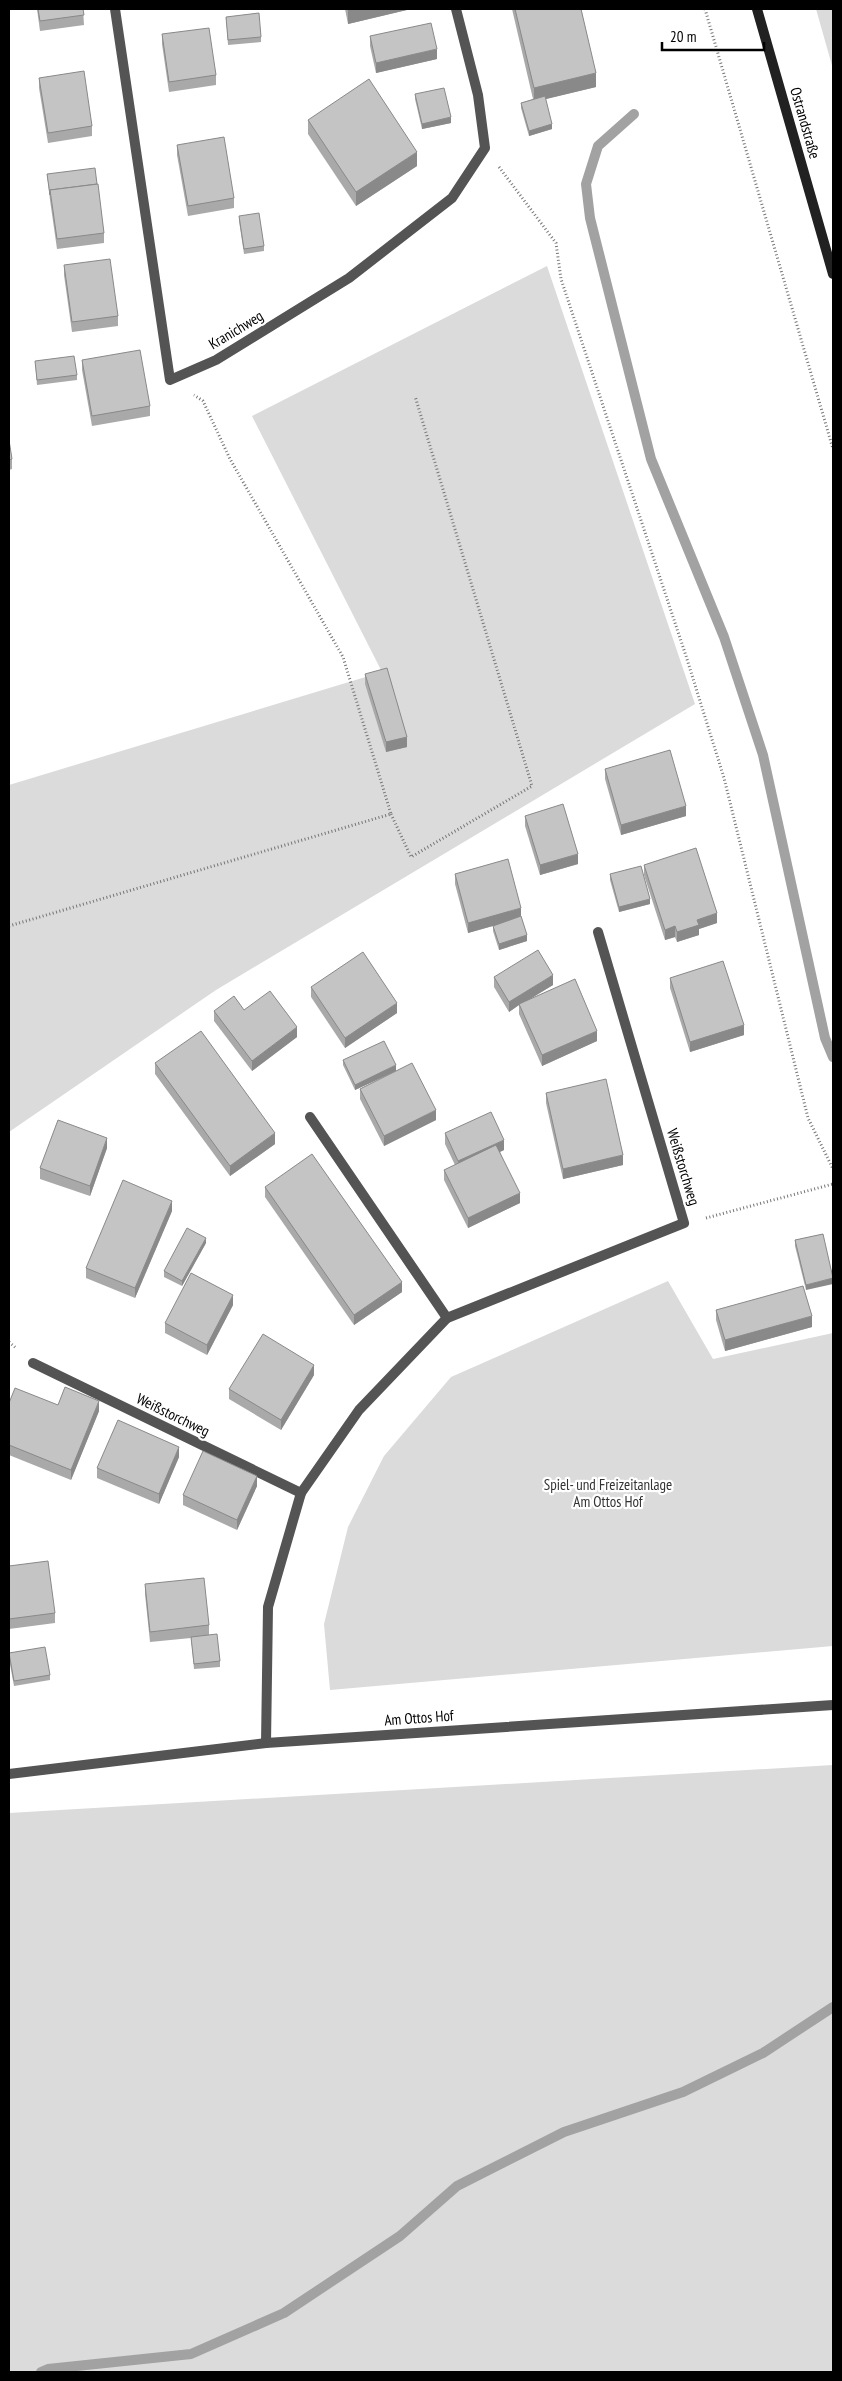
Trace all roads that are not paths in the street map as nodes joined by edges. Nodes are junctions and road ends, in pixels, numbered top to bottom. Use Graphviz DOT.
graph roads {
  1 [pos="114,9"];
  2 [pos="456,9"];
  3 [pos="757,9"];
  4 [pos="833,274"];
  5 [pos="598,932"];
  6 [pos="310,1117"];
  7 [pos="447,1318"];
  8 [pos="33,1363"];
  9 [pos="301,1493"];
  10 [pos="833,1704"];
  11 [pos="266,1743"];
  12 [pos="9,1774"];
  1 -- 2 [label="street, Kranichweg"];
  3 -- 4 [label="main road, Ostrandstraße"];
  5 -- 7 [label="street, Weißstorchweg"];
  6 -- 7 [label="street"];
  7 -- 9 [label="street, Weißstorchweg"];
  8 -- 9 [label="street, Weißstorchweg"];
  9 -- 11 [label="street, Weißstorchweg"];
  10 -- 11 [label="street, Am Ottos Hof"];
  11 -- 12 [label="street, Am Ottos Hof"];
}
